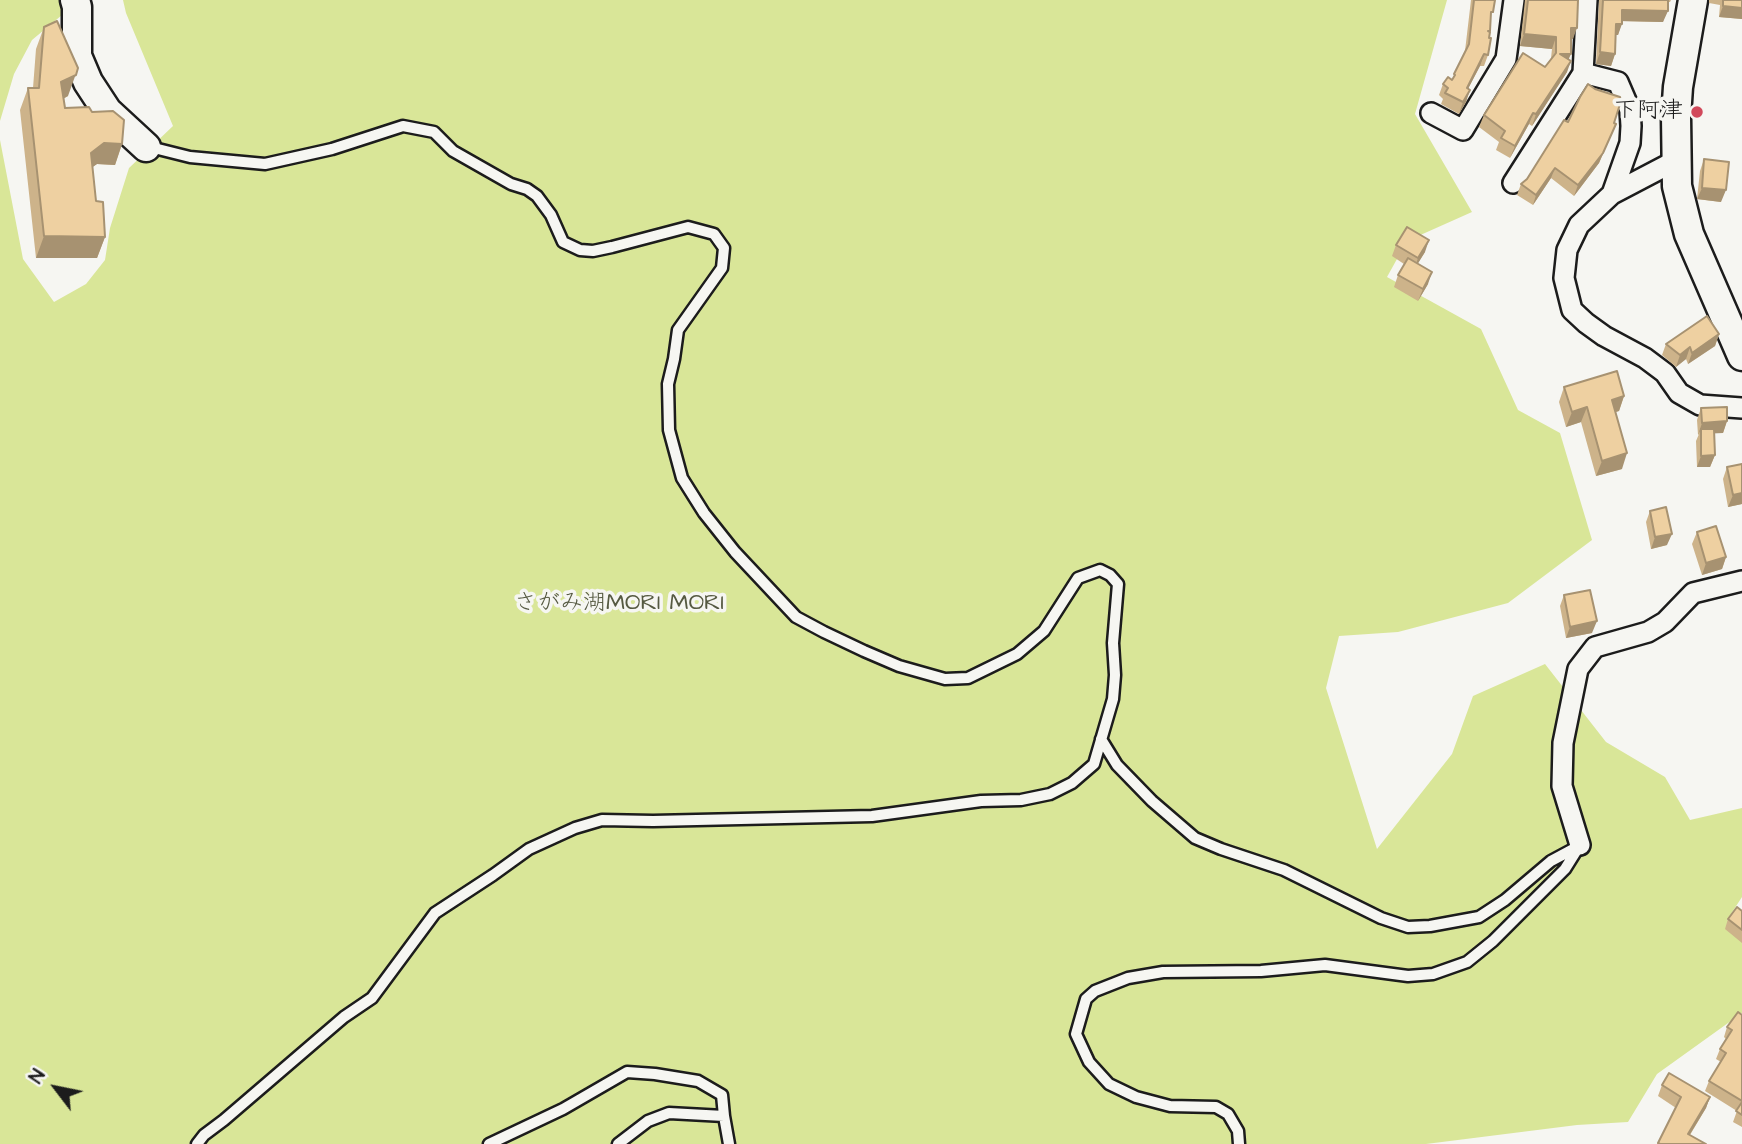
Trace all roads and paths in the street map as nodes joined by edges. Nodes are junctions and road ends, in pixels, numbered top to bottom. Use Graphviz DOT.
graph roads {
  1 [pos="75,0"];
  2 [pos="1514,0"];
  3 [pos="1587,0"];
  4 [pos="1693,0"];
  5 [pos="1583,73"];
  6 [pos="1431,113"];
  7 [pos="146,146"];
  8 [pos="1675,161"];
  9 [pos="1513,183"];
  10 [pos="1612,194"];
  11 [pos="1742,356"];
  12 [pos="1742,408"];
  13 [pos="1742,581"];
  14 [pos="1101,739"];
  15 [pos="1580,845"];
  16 [pos="724,1116"];
  17 [pos="197,1144"];
  18 [pos="489,1144"];
  19 [pos="618,1144"];
  20 [pos="729,1144"];
  21 [pos="1239,1144"];
  1 -- 7 [label="main road"];
  2 -- 6 [label="street"];
  3 -- 5 [label="street"];
  4 -- 8 [label="main road"];
  5 -- 9 [label="street"];
  5 -- 10 [label="street"];
  7 -- 14 [label="lane"];
  8 -- 10 [label="street"];
  8 -- 11 [label="main road"];
  10 -- 12 [label="street"];
  13 -- 15 [label="street"];
  14 -- 15 [label="lane"];
  14 -- 17 [label="lane"];
  15 -- 21 [label="lane"];
  16 -- 18 [label="lane"];
  16 -- 19 [label="lane"];
  16 -- 20 [label="lane"];
}
